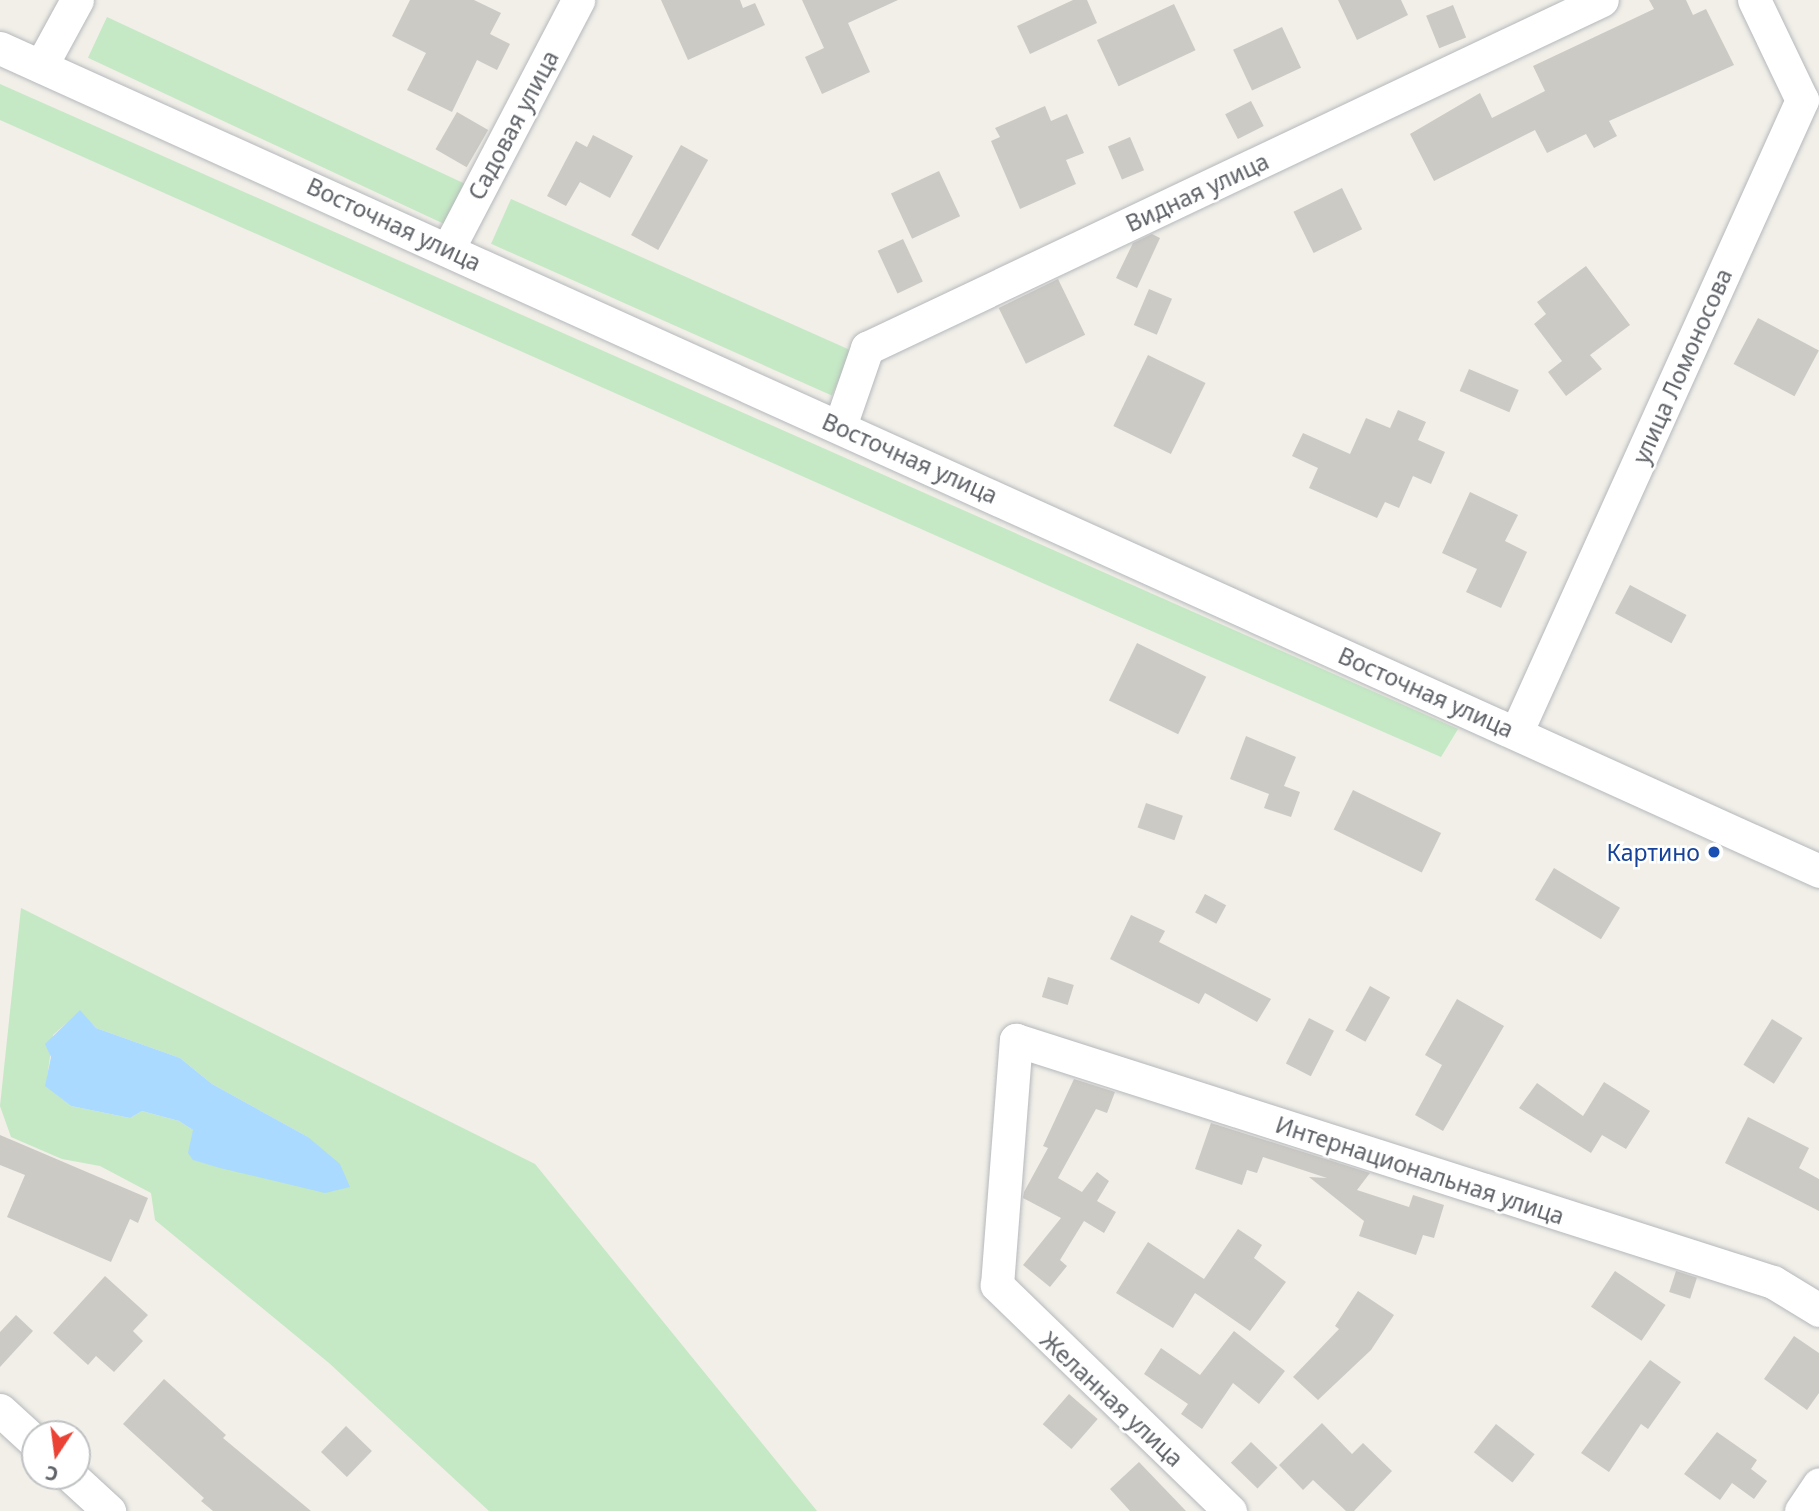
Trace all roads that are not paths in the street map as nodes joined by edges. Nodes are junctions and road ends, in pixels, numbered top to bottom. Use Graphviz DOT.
graph roads {
  1 [pos="77,0"];
  2 [pos="578,0"];
  3 [pos="1602,0"];
  4 [pos="1754,0"];
  5 [pos="0,48"];
  6 [pos="40,66"];
  7 [pos="448,249"];
  8 [pos="840,426"];
  9 [pos="1516,733"];
  10 [pos="1819,871"];
  11 [pos="1016,1040"];
  12 [pos="1819,1310"];
  13 [pos="0,1410"];
  14 [pos="21,1429"];
  15 [pos="1819,1484"];
  16 [pos="86,1490"];
  17 [pos="109,1511"];
  18 [pos="1230,1511"];
  19 [pos="1801,1511"];
  1 -- 6 [label="street"];
  2 -- 7 [label="street, Садовая улица"];
  3 -- 8 [label="street, Видная улица"];
  4 -- 9 [label="street, улица Ломоносова"];
  5 -- 6 [label="street, Восточная улица"];
  6 -- 7 [label="street, Восточная улица"];
  7 -- 8 [label="street, Восточная улица"];
  8 -- 9 [label="street, Восточная улица"];
  9 -- 10 [label="street, Восточная улица"];
  11 -- 12 [label="street, Интернациональная улица"];
  11 -- 18 [label="street, Желанная улица"];
  13 -- 14 [label="street"];
  15 -- 19 [label="street"];
  16 -- 17 [label="street"];
}
